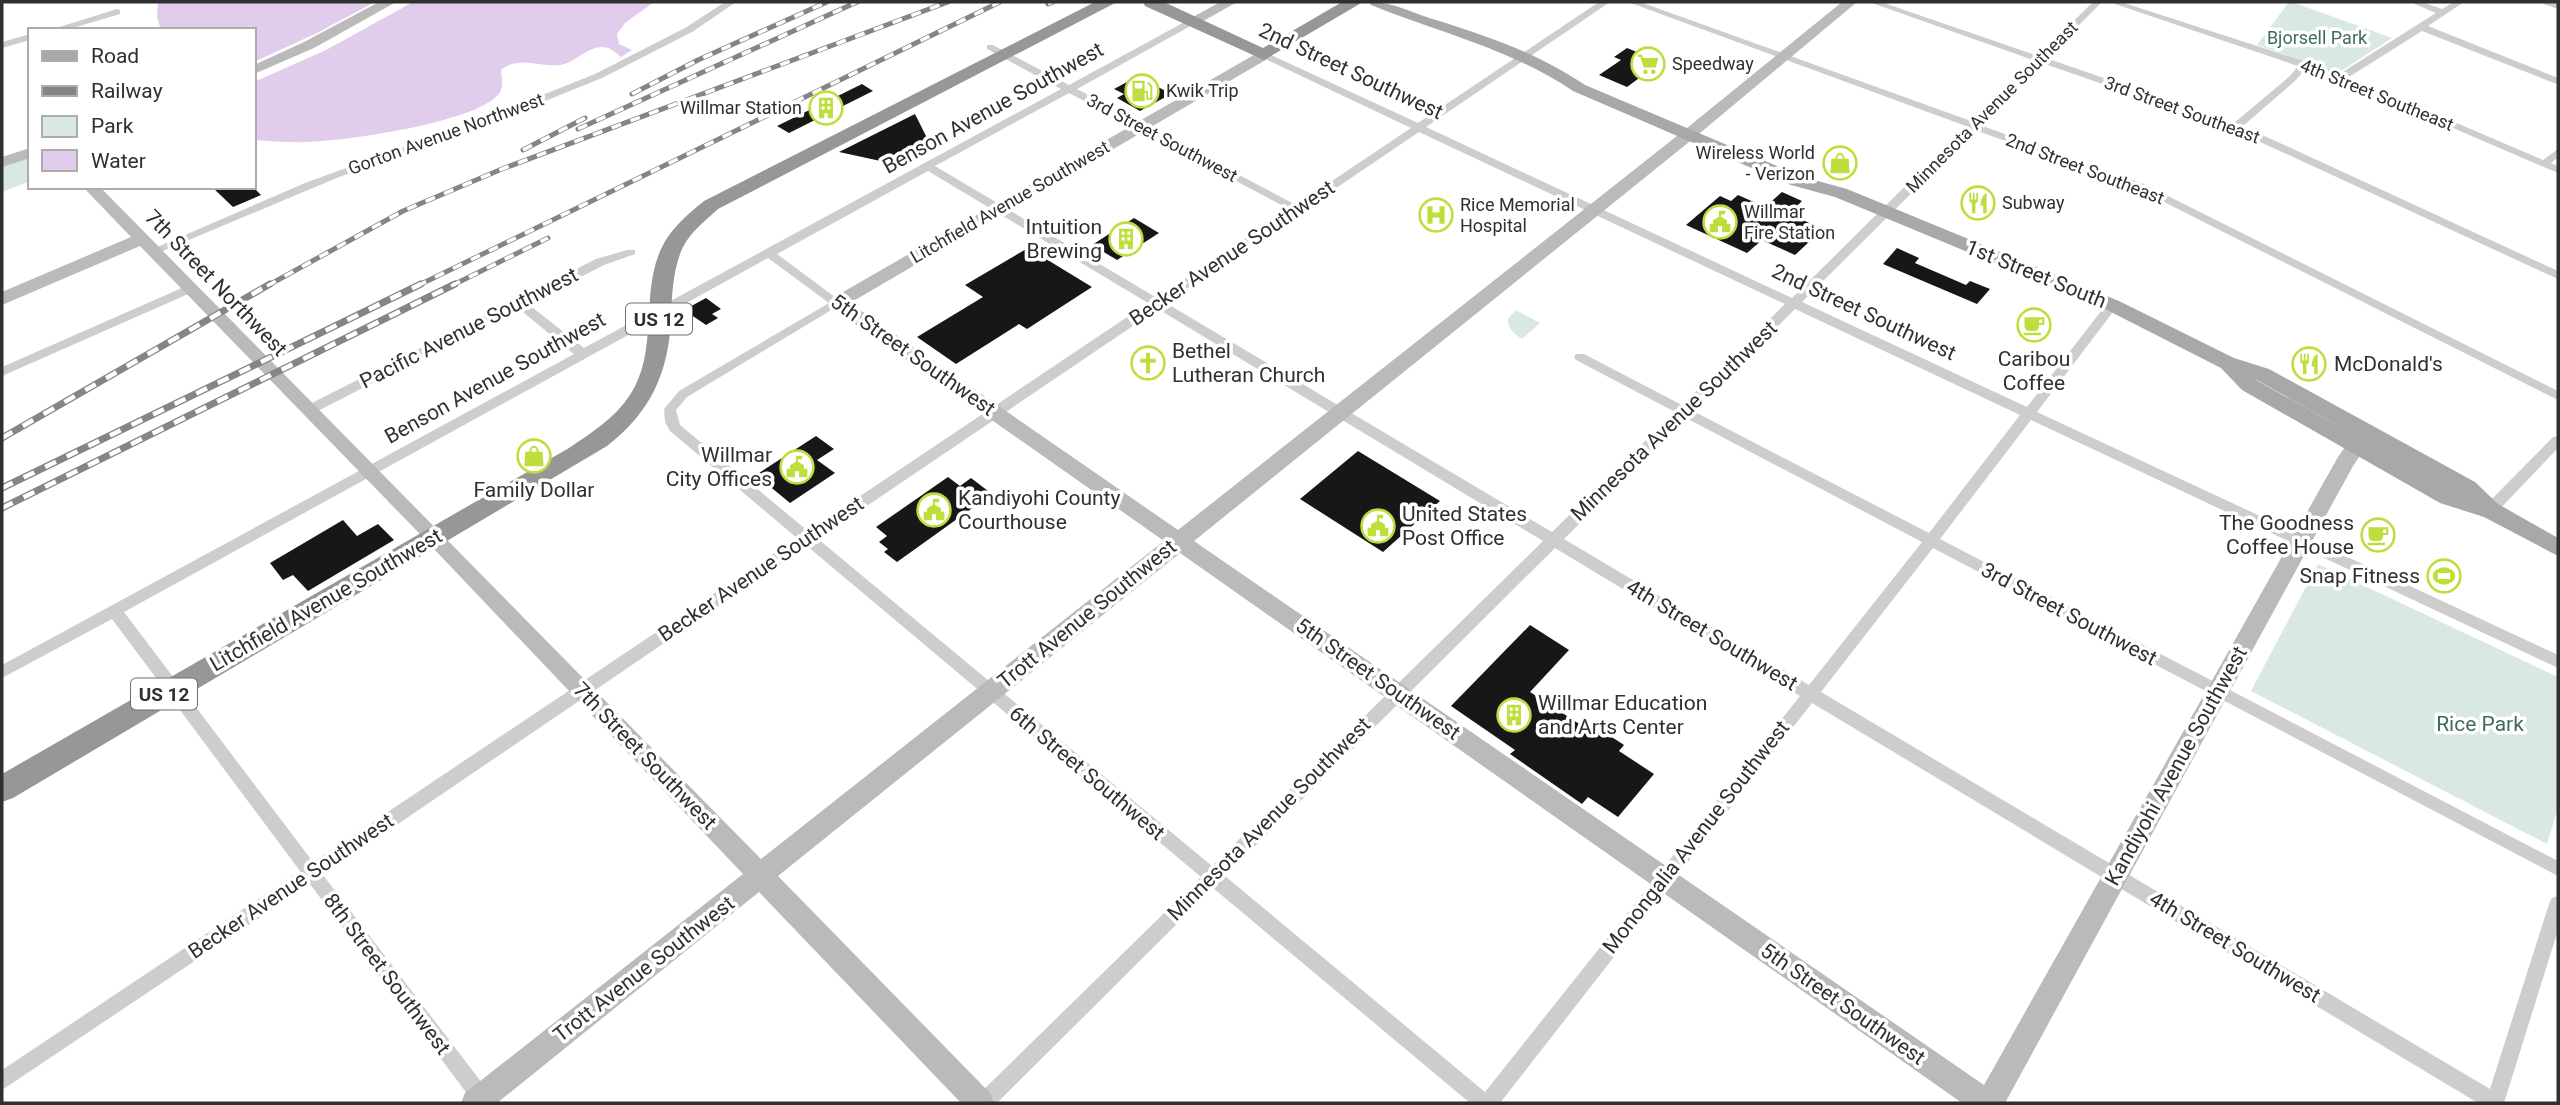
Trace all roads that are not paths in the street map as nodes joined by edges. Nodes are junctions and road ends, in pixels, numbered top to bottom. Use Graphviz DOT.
graph roads {
  1 [pos="389,2"];
  2 [pos="731,2"];
  3 [pos="1080,2"];
  4 [pos="1108,2"];
  5 [pos="1151,2"];
  6 [pos="1230,2"];
  7 [pos="1354,2"];
  8 [pos="1376,2"];
  9 [pos="1405,2"];
  10 [pos="1605,2"];
  11 [pos="1632,2"];
  12 [pos="1850,2"];
  13 [pos="1873,2"];
  14 [pos="2098,2"];
  15 [pos="2113,2"];
  16 [pos="2414,2"];
  17 [pos="2460,2"];
  18 [pos="2547,2"];
  19 [pos="2558,6"];
  20 [pos="117,12"];
  21 [pos="2443,13"];
  22 [pos="1198,24"];
  23 [pos="1316,25"];
  24 [pos="2421,27"];
  25 [pos="62,28"];
  26 [pos="1461,32"];
  27 [pos="28,38"];
  28 [pos="2,45"];
  29 [pos="997,51"];
  30 [pos="1265,55"];
  31 [pos="1782,57"];
  32 [pos="1521,58"];
  33 [pos="2040,60"];
  34 [pos="2304,64"];
  35 [pos="256,69"];
  36 [pos="2342,77"];
  37 [pos="2558,81"];
  38 [pos="1070,90"];
  39 [pos="1140,127"];
  40 [pos="1416,127"];
  41 [pos="1972,127"];
  42 [pos="2236,127"];
  43 [pos="1693,130"];
  44 [pos="2558,152"];
  45 [pos="28,154"];
  46 [pos="2,162"];
  47 [pos="2544,164"];
  48 [pos="929,167"];
  49 [pos="2558,170"];
  50 [pos="93,189"];
  51 [pos="1840,193"];
  52 [pos="998,209"];
  53 [pos="1296,209"];
  54 [pos="1592,209"];
  55 [pos="1885,212"];
  56 [pos="148,245"];
  57 [pos="631,252"];
  58 [pos="770,254"];
  59 [pos="2558,275"];
  60 [pos="191,288"];
  61 [pos="2,299"];
  62 [pos="518,302"];
  63 [pos="837,303"];
  64 [pos="1157,303"];
  65 [pos="1794,304"];
  66 [pos="2112,305"];
  67 [pos="659,312"];
  68 [pos="583,354"];
  69 [pos="1580,357"];
  70 [pos="2,372"];
  71 [pos="2558,396"];
  72 [pos="670,409"];
  73 [pos="309,410"];
  74 [pos="1684,411"];
  75 [pos="1339,412"];
  76 [pos="995,413"];
  77 [pos="2029,414"];
  78 [pos="2361,439"];
  79 [pos="2558,440"];
  80 [pos="578,454"];
  81 [pos="370,471"];
  82 [pos="2490,510"];
  83 [pos="434,537"];
  84 [pos="806,539"];
  85 [pos="1553,540"];
  86 [pos="1179,541"];
  87 [pos="1931,541"];
  88 [pos="2302,541"];
  89 [pos="2558,548"];
  90 [pos="114,610"];
  91 [pos="2558,662"];
  92 [pos="2,671"];
  93 [pos="173,689"];
  94 [pos="580,690"];
  95 [pos="990,692"];
  96 [pos="2217,692"];
  97 [pos="1397,693"];
  98 [pos="1809,693"];
  99 [pos="2,789"];
  100 [pos="2558,869"];
  101 [pos="310,873"];
  102 [pos="762,875"];
  103 [pos="1212,875"];
  104 [pos="2116,876"];
  105 [pos="1663,878"];
  106 [pos="2558,904"];
  107 [pos="2,1081"];
  108 [pos="480,1102"];
  109 [pos="982,1103"];
  110 [pos="1486,1103"];
  111 [pos="1988,1103"];
  112 [pos="2495,1103"];
  1 -- 35 [label="street"];
  2 -- 56 [label="street, Gorton Avenue Northwest"];
  3 -- 29 [label="highway, US 12"];
  4 -- 29 [label="highway, US 12"];
  5 -- 22 [label="highway, 2nd Street Southwest"];
  6 -- 22 [label="street, Benson Avenue Southwest"];
  7 -- 23 [label="highway, Litchfield Avenue Southwest"];
  8 -- 26 [label="main road, 1st Street South"];
  9 -- 26 [label="main road, 1st Street South"];
  10 -- 32 [label="street, Becker Avenue Southwest"];
  11 -- 31 [label="street, 2nd Street Southeast"];
  12 -- 31 [label="street, Trott Avenue Southwest"];
  13 -- 33 [label="street, 3rd Street Southeast"];
  14 -- 33 [label="street, Minnesota Avenue Southeast"];
  15 -- 34 [label="street, 4th Street Southeast"];
  16 -- 21 [label="street"];
  17 -- 21 [label="street"];
  18 -- 19 [label="street"];
  20 -- 25 [label="street"];
  21 -- 24 [label="street"];
  22 -- 23 [label="highway"];
  22 -- 30 [label="highway, 2nd Street Southwest"];
  22 -- 38 [label="street, Benson Avenue Southwest"];
  23 -- 30 [label="highway, Litchfield Avenue Southwest"];
  24 -- 36 [label="street"];
  24 -- 37 [label="street"];
  26 -- 32 [label="main road, 1st Street South"];
  27 -- 28 [label="street"];
  29 -- 38 [label="street, 3rd Street Southwest"];
  29 -- 67 [label="highway, US 12"];
  30 -- 39 [label="street, Litchfield Avenue Southwest"];
  30 -- 40 [label="street, 2nd Street Southwest"];
  31 -- 41 [label="street, 2nd Street Southeast"];
  31 -- 43 [label="street, Trott Avenue Southwest"];
  32 -- 40 [label="street, Becker Avenue Southwest"];
  32 -- 43 [label="main road, 1st Street South"];
  33 -- 41 [label="street, Minnesota Avenue Southeast"];
  33 -- 42 [label="street, 3rd Street Southeast"];
  34 -- 36 [label="street, 4th Street Southeast"];
  34 -- 42 [label="street"];
  36 -- 47 [label="street, 4th Street Southeast"];
  38 -- 39 [label="street, 3rd Street Southwest"];
  38 -- 48 [label="street, Benson Avenue Southwest"];
  39 -- 52 [label="street, Litchfield Avenue Southwest"];
  39 -- 53 [label="street, 3rd Street Southwest"];
  40 -- 53 [label="street, Becker Avenue Southwest"];
  40 -- 54 [label="street, 2nd Street Southwest"];
  41 -- 55 [label="street, Minnesota Avenue Southeast"];
  41 -- 71 [label="street, 2nd Street Southeast"];
  42 -- 59 [label="street, 3rd Street Southeast"];
  43 -- 51 [label="main road, 1st Street South"];
  43 -- 54 [label="street, Trott Avenue Southwest"];
  44 -- 47 [label="street"];
  45 -- 46 [label="street"];
  47 -- 49 [label="street, 4th Street Southeast"];
  48 -- 52 [label="street, 4th Street Southwest"];
  48 -- 58 [label="street, Benson Avenue Southwest"];
  50 -- 56 [label="street, 7th Street Northwest"];
  51 -- 55 [label="main road, 1st Street South"];
  52 -- 63 [label="street, Litchfield Avenue Southwest"];
  52 -- 64 [label="street, 4th Street Southwest"];
  53 -- 64 [label="street, Becker Avenue Southwest"];
  54 -- 65 [label="street, 2nd Street Southwest"];
  54 -- 75 [label="street, Trott Avenue Southwest"];
  55 -- 65 [label="street, Minnesota Avenue Southwest"];
  55 -- 66 [label="main road, 1st Street South"];
  56 -- 60 [label="street, 7th Street Northwest"];
  56 -- 61 [label="street, Gorton Avenue Northwest"];
  57 -- 62 [label="street, Pacific Avenue Southwest"];
  58 -- 63 [label="street, 5th Street Southwest"];
  58 -- 67 [label="street, Benson Avenue Southwest"];
  60 -- 70 [label="street"];
  60 -- 73 [label="street, 7th Street Northwest"];
  62 -- 68 [label="street"];
  62 -- 73 [label="street, Pacific Avenue Southwest"];
  63 -- 72 [label="street, Litchfield Avenue Southwest"];
  63 -- 76 [label="street, 5th Street Southwest"];
  64 -- 75 [label="street, 4th Street Southwest"];
  64 -- 76 [label="street, Becker Avenue Southwest"];
  65 -- 74 [label="street, Minnesota Avenue Southwest"];
  65 -- 77 [label="street, 2nd Street Southwest"];
  66 -- 77 [label="street, Monongalia Avenue Southwest"];
  66 -- 78 [label="main road, 1st Street South"];
  67 -- 68 [label="street, Benson Avenue Southwest"];
  67 -- 80 [label="highway, US 12"];
  68 -- 81 [label="street, Benson Avenue Southwest"];
  69 -- 74 [label="street, 3rd Street Southwest"];
  72 -- 84 [label="street, 6th Street Southwest"];
  73 -- 81 [label="street, 7th Street Southwest"];
  74 -- 85 [label="street, Minnesota Avenue Southwest"];
  74 -- 87 [label="street, 3rd Street Southwest"];
  75 -- 85 [label="street, 4th Street Southwest"];
  75 -- 86 [label="street, Trott Avenue Southwest"];
  76 -- 84 [label="street, Becker Avenue Southwest"];
  76 -- 86 [label="street, 5th Street Southwest"];
  77 -- 87 [label="street, Monongalia Avenue Southwest"];
  77 -- 88 [label="street, 2nd Street Southwest"];
  78 -- 82 [label="main road, 1st Street South"];
  78 -- 88 [label="street, Kandiyohi Avenue Southwest"];
  79 -- 82 [label="street"];
  80 -- 83 [label="highway, Litchfield Avenue Southwest / US 12"];
  81 -- 83 [label="street, 7th Street Southwest"];
  81 -- 90 [label="street, Benson Avenue Southwest"];
  82 -- 89 [label="main road, 1st Street South"];
  83 -- 93 [label="highway, Litchfield Avenue Southwest / US 12"];
  83 -- 94 [label="street, 7th Street Southwest"];
  84 -- 94 [label="street, Becker Avenue Southwest"];
  84 -- 95 [label="street, 6th Street Southwest"];
  85 -- 97 [label="street, Minnesota Avenue Southwest"];
  85 -- 98 [label="street, 4th Street Southwest"];
  86 -- 95 [label="street, Trott Avenue Southwest"];
  86 -- 97 [label="street, 5th Street Southwest"];
  87 -- 96 [label="street, 3rd Street Southwest"];
  87 -- 98 [label="street, Monongalia Avenue Southwest"];
  88 -- 91 [label="street, 2nd Street Southwest"];
  88 -- 96 [label="street, Kandiyohi Avenue Southwest"];
  90 -- 92 [label="street, Benson Avenue Southwest"];
  90 -- 93 [label="street, 8th Street Southwest"];
  93 -- 99 [label="highway, Litchfield Avenue Southwest / US 12"];
  93 -- 101 [label="street, 8th Street Southwest"];
  94 -- 101 [label="street, Becker Avenue Southwest"];
  94 -- 102 [label="street, 7th Street Southwest"];
  95 -- 102 [label="street, Trott Avenue Southwest"];
  95 -- 103 [label="street, 6th Street Southwest"];
  96 -- 100 [label="street, 3rd Street Southwest"];
  96 -- 104 [label="street, Kandiyohi Avenue Southwest"];
  97 -- 103 [label="street, Minnesota Avenue Southwest"];
  97 -- 105 [label="street, 5th Street Southwest"];
  98 -- 104 [label="street, 4th Street Southwest"];
  98 -- 105 [label="street, Monongalia Avenue Southwest"];
  101 -- 107 [label="street, Becker Avenue Southwest"];
  101 -- 108 [label="street, 8th Street Southwest"];
  102 -- 108 [label="street, Trott Avenue Southwest"];
  102 -- 109 [label="street, 7th Street Southwest"];
  103 -- 109 [label="street, Minnesota Avenue Southwest"];
  103 -- 110 [label="street, 6th Street Southwest"];
  104 -- 111 [label="street, Kandiyohi Avenue Southwest"];
  104 -- 112 [label="street, 4th Street Southwest"];
  105 -- 110 [label="street, Monongalia Avenue Southwest"];
  105 -- 111 [label="street, 5th Street Southwest"];
  106 -- 112 [label="street"];
}
